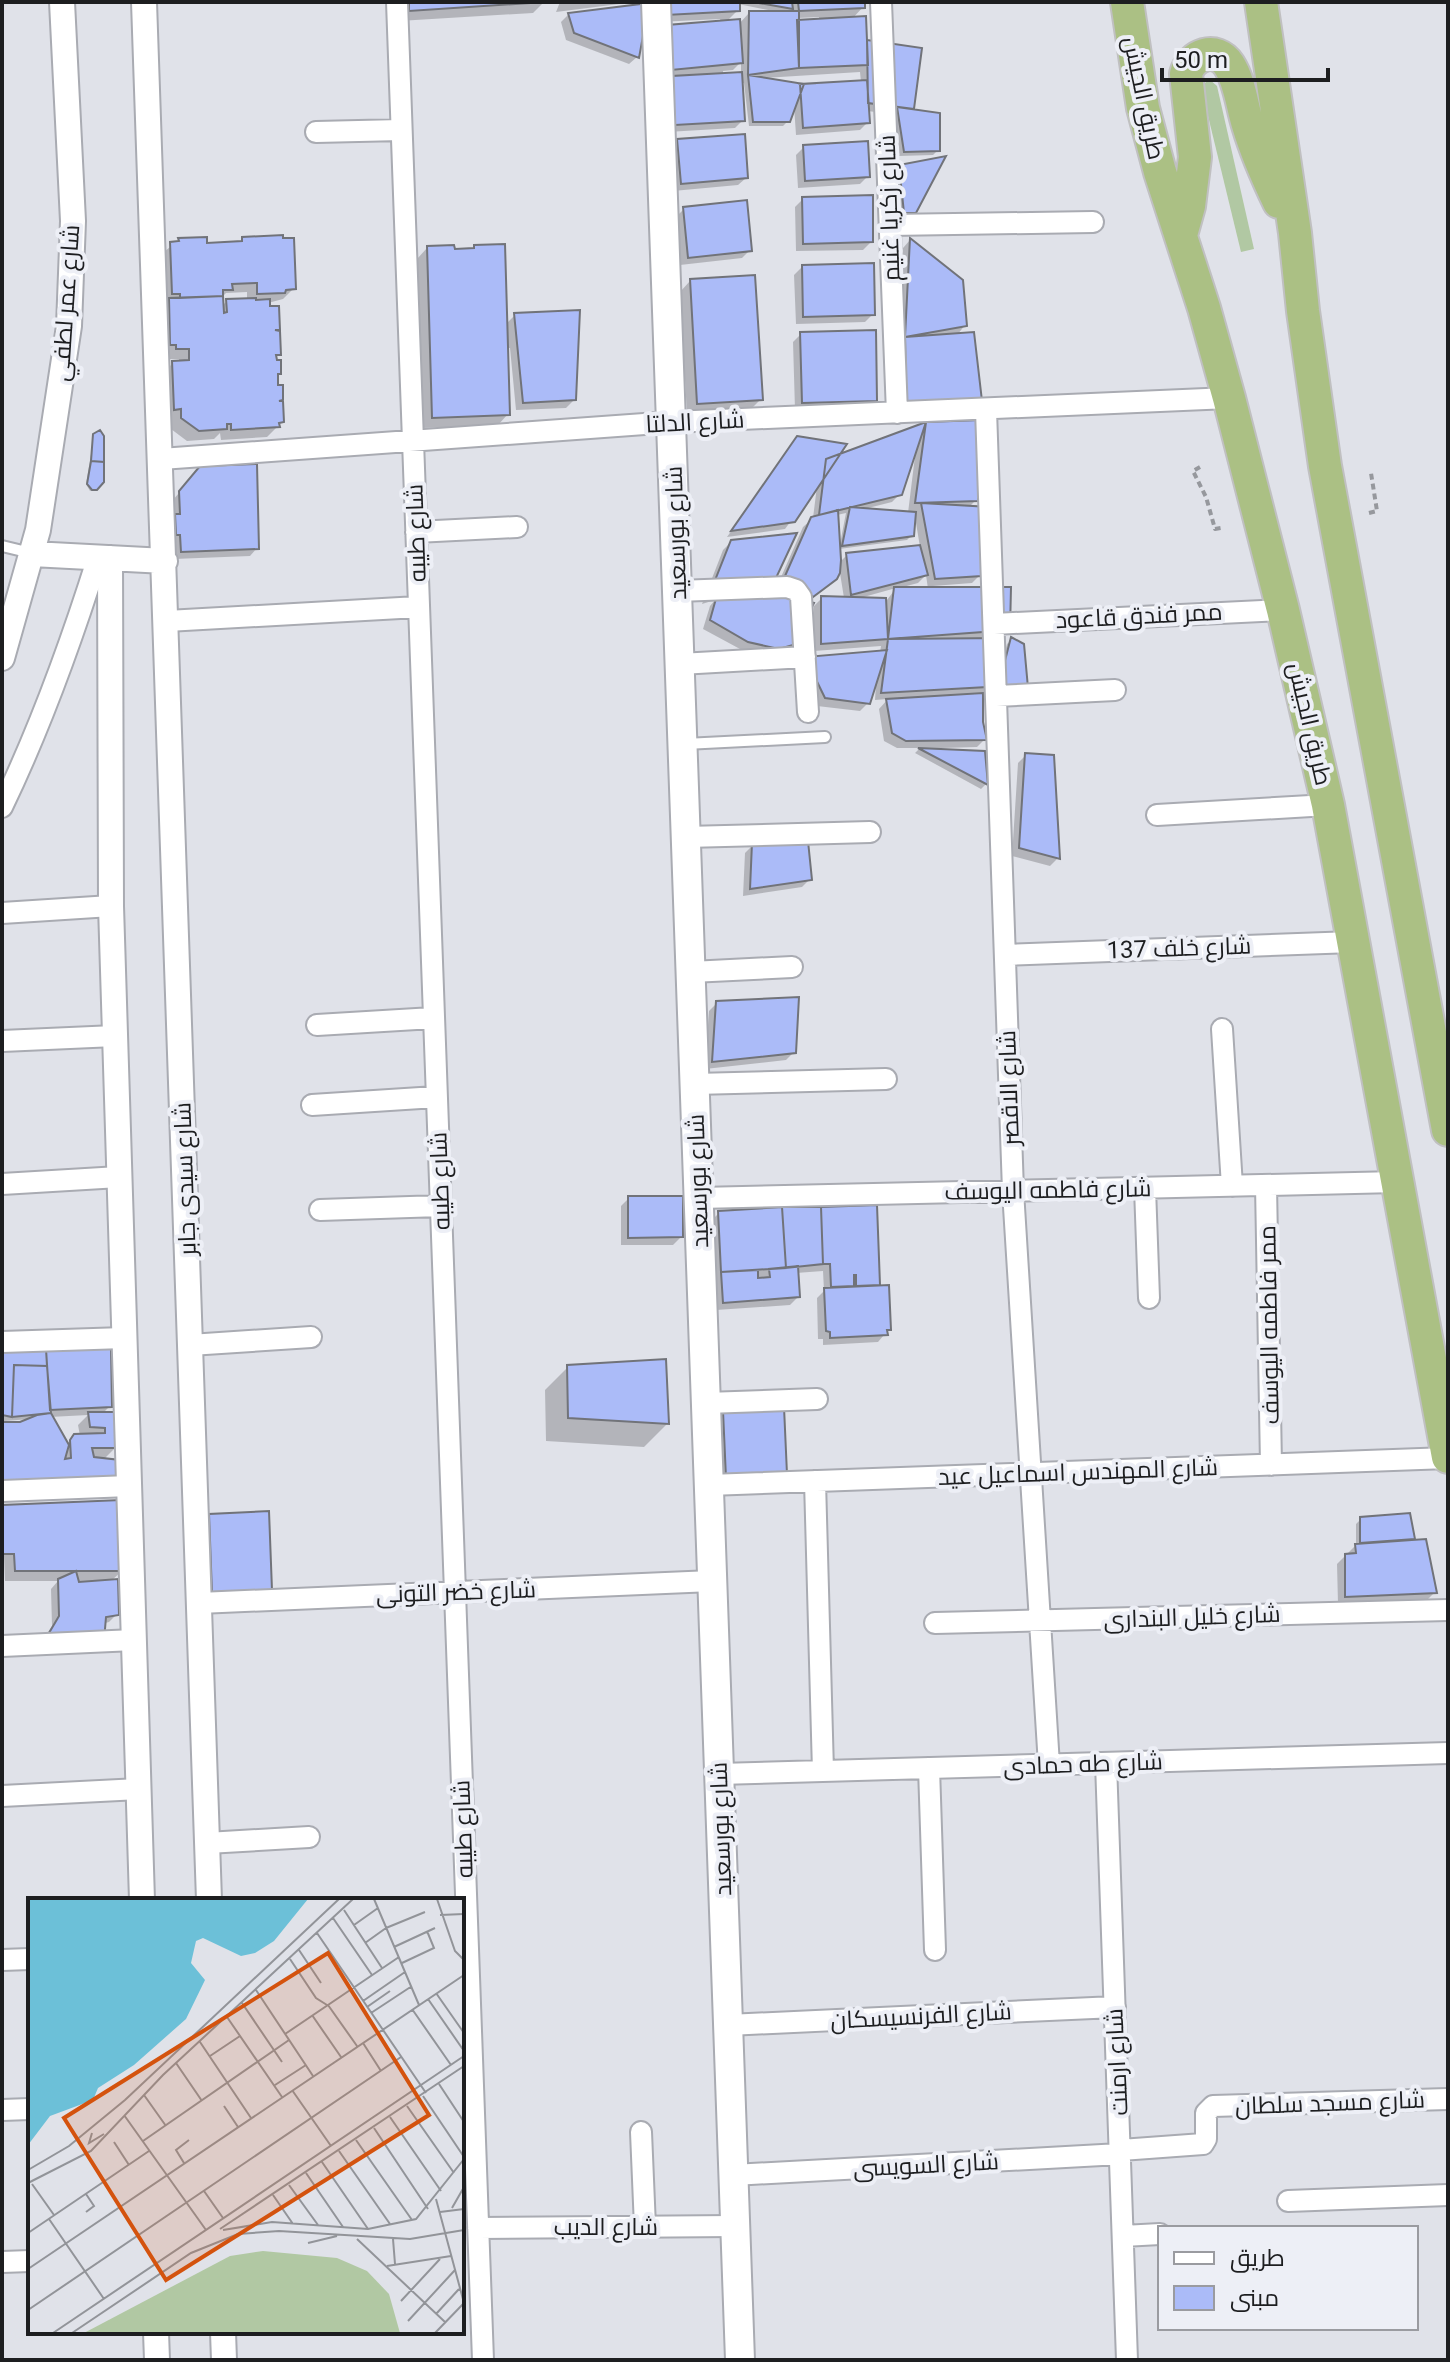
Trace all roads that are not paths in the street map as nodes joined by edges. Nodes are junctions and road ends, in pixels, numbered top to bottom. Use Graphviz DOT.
graph roads {
  1 [pos="62,2"];
  2 [pos="144,2"];
  3 [pos="397,2"];
  4 [pos="656,2"];
  5 [pos="881,2"];
  6 [pos="1127,2"];
  7 [pos="1261,2"];
  8 [pos="401,130"];
  9 [pos="316,132"];
  10 [pos="1093,222"];
  11 [pos="890,225"];
  12 [pos="1295,233"];
  13 [pos="1181,235"];
  14 [pos="1229,398"];
  15 [pos="986,410"];
  16 [pos="897,413"];
  17 [pos="672,422"];
  18 [pos="412,441"];
  19 [pos="161,459"];
  20 [pos="517,527"];
  21 [pos="416,532"];
  22 [pos="2,546"];
  23 [pos="32,554"];
  24 [pos="104,558"];
  25 [pos="165,561"];
  26 [pos="678,591"];
  27 [pos="418,607"];
  28 [pos="1283,610"];
  29 [pos="167,621"];
  30 [pos="994,624"];
  31 [pos="805,657"];
  32 [pos="2,658"];
  33 [pos="680,664"];
  34 [pos="1115,690"];
  35 [pos="996,696"];
  36 [pos="808,712"];
  37 [pos="825,737"];
  38 [pos="683,745"];
  39 [pos="1328,805"];
  40 [pos="2,807"];
  41 [pos="1157,815"];
  42 [pos="870,832"];
  43 [pos="686,837"];
  44 [pos="111,906"];
  45 [pos="2,913"];
  46 [pos="1353,942"];
  47 [pos="1005,955"];
  48 [pos="792,967"];
  49 [pos="691,972"];
  50 [pos="433,1018"];
  51 [pos="317,1025"];
  52 [pos="1222,1029"];
  53 [pos="115,1036"];
  54 [pos="2,1041"];
  55 [pos="886,1079"];
  56 [pos="695,1084"];
  57 [pos="436,1097"];
  58 [pos="312,1105"];
  59 [pos="1448,1130"];
  60 [pos="119,1177"];
  61 [pos="1397,1182"];
  62 [pos="2,1184"];
  63 [pos="1266,1185"];
  64 [pos="1232,1186"];
  65 [pos="1145,1188"];
  66 [pos="1013,1191"];
  67 [pos="699,1198"];
  68 [pos="440,1206"];
  69 [pos="320,1210"];
  70 [pos="1149,1298"];
  71 [pos="311,1337"];
  72 [pos="124,1338"];
  73 [pos="2,1342"];
  74 [pos="190,1345"];
  75 [pos="817,1399"];
  76 [pos="706,1403"];
  77 [pos="1448,1458"];
  78 [pos="1271,1465"];
  79 [pos="1030,1473"];
  80 [pos="815,1481"];
  81 [pos="709,1485"];
  82 [pos="129,1486"];
  83 [pos="2,1491"];
  84 [pos="712,1581"];
  85 [pos="455,1592"];
  86 [pos="199,1603"];
  87 [pos="1448,1610"];
  88 [pos="1040,1621"];
  89 [pos="935,1623"];
  90 [pos="134,1640"];
  91 [pos="2,1646"];
  92 [pos="1448,1753"];
  93 [pos="1106,1763"];
  94 [pos="1049,1765"];
  95 [pos="929,1768"];
  96 [pos="823,1771"];
  97 [pos="719,1774"];
  98 [pos="139,1789"];
  99 [pos="2,1796"];
  100 [pos="309,1837"];
  101 [pos="207,1843"];
  102 [pos="142,1898"];
  103 [pos="209,1898"];
  104 [pos="464,1898"];
  105 [pos="464,1914"];
  106 [pos="465,1950"];
  107 [pos="935,1950"];
  108 [pos="28,1959"];
  109 [pos="2,1960"];
  110 [pos="1115,2007"];
  111 [pos="728,2025"];
  112 [pos="1448,2099"];
  113 [pos="1213,2106"];
  114 [pos="28,2109"];
  115 [pos="2,2110"];
  116 [pos="641,2132"];
  117 [pos="1121,2152"];
  118 [pos="733,2175"];
  119 [pos="1448,2195"];
  120 [pos="1288,2201"];
  121 [pos="735,2226"];
  122 [pos="645,2227"];
  123 [pos="478,2228"];
  124 [pos="1158,2234"];
  125 [pos="1123,2236"];
  126 [pos="28,2261"];
  127 [pos="2,2262"];
  128 [pos="156,2334"];
  129 [pos="223,2334"];
  130 [pos="157,2360"];
  131 [pos="224,2360"];
  132 [pos="483,2360"];
  133 [pos="740,2360"];
  134 [pos="1127,2360"];
  1 -- 23 [label="street, شارع عمر لطفي"];
  2 -- 19 [label="street"];
  3 -- 8 [label="street, شارع طيبه"];
  4 -- 17 [label="main road, شارع بورسعيد"];
  5 -- 11 [label="street, شارع زكريا غنيم"];
  6 -- 13 [label="highway, طريق الجيش"];
  7 -- 12 [label="highway"];
  8 -- 9 [label="street"];
  8 -- 18 [label="street, شارع طيبه"];
  10 -- 11 [label="street"];
  11 -- 16 [label="street, شارع زكريا غنيم"];
  12 -- 13 [label="highway"];
  12 -- 59 [label="highway"];
  13 -- 14 [label="highway, طريق الجيش"];
  14 -- 15 [label="street, شارع الدلتا"];
  14 -- 28 [label="highway, طريق الجيش"];
  15 -- 16 [label="street, شارع الدلتا"];
  15 -- 30 [label="street, شارع الاقصر"];
  16 -- 17 [label="street, شارع الدلتا"];
  17 -- 18 [label="street, شارع الدلتا"];
  17 -- 26 [label="main road, شارع بورسعيد"];
  18 -- 19 [label="street, شارع الدلتا"];
  18 -- 21 [label="street, شارع طيبه"];
  19 -- 25 [label="street, شارع سيدى جابر"];
  20 -- 21 [label="street"];
  21 -- 27 [label="street, شارع طيبه"];
  22 -- 23 [label="lane"];
  23 -- 24 [label="street"];
  23 -- 32 [label="street, شارع عمر لطفي"];
  24 -- 25 [label="street"];
  24 -- 40 [label="street"];
  24 -- 44 [label="street"];
  25 -- 29 [label="street, شارع سيدى جابر"];
  26 -- 31 [label="street"];
  26 -- 33 [label="main road, شارع بورسعيد"];
  27 -- 29 [label="street"];
  27 -- 50 [label="street, شارع طيبه"];
  28 -- 30 [label="street, ممر فندق قاعود"];
  28 -- 39 [label="highway, طريق الجيش"];
  29 -- 74 [label="street, شارع سيدى جابر"];
  30 -- 35 [label="street, شارع الاقصر"];
  31 -- 33 [label="street"];
  31 -- 36 [label="street"];
  33 -- 38 [label="main road, شارع بورسعيد"];
  34 -- 35 [label="street"];
  35 -- 47 [label="street, شارع الاقصر"];
  37 -- 38 [label="lane"];
  38 -- 43 [label="main road, شارع بورسعيد"];
  39 -- 41 [label="street"];
  39 -- 46 [label="highway, طريق الجيش"];
  42 -- 43 [label="street"];
  43 -- 49 [label="main road, شارع بورسعيد"];
  44 -- 45 [label="street"];
  44 -- 53 [label="street"];
  46 -- 47 [label="street, شارع خلف 137"];
  46 -- 61 [label="highway, طريق الجيش"];
  47 -- 66 [label="street, شارع الاقصر"];
  48 -- 49 [label="street"];
  49 -- 56 [label="main road, شارع بورسعيد"];
  50 -- 51 [label="street"];
  50 -- 57 [label="street, شارع طيبه"];
  52 -- 64 [label="street"];
  53 -- 54 [label="street"];
  53 -- 60 [label="street"];
  55 -- 56 [label="street"];
  56 -- 67 [label="main road, شارع بورسعيد"];
  57 -- 58 [label="street"];
  57 -- 68 [label="street, شارع طيبه"];
  60 -- 62 [label="street"];
  60 -- 72 [label="street"];
  61 -- 63 [label="street, شارع فاطمه اليوسف"];
  61 -- 77 [label="highway, طريق الجيش"];
  63 -- 64 [label="street, شارع فاطمه اليوسف"];
  63 -- 78 [label="street, ممر فاطمه اليوسف"];
  64 -- 65 [label="street, شارع فاطمه اليوسف"];
  65 -- 66 [label="street, شارع فاطمه اليوسف"];
  65 -- 70 [label="street"];
  66 -- 67 [label="street, شارع فاطمه اليوسف"];
  66 -- 79 [label="street, شارع الاقصر"];
  67 -- 76 [label="main road, شارع بورسعيد"];
  68 -- 69 [label="street"];
  68 -- 85 [label="street, شارع طيبه"];
  71 -- 74 [label="street"];
  72 -- 73 [label="street"];
  72 -- 82 [label="street"];
  74 -- 86 [label="street, شارع سيدى جابر"];
  75 -- 76 [label="street"];
  76 -- 81 [label="main road, شارع بورسعيد"];
  77 -- 78 [label="street, شارع المهندس اسماعيل عيد"];
  78 -- 79 [label="street, شارع المهندس اسماعيل عيد"];
  79 -- 80 [label="street, شارع المهندس اسماعيل عيد"];
  79 -- 88 [label="street, شارع الاقصر"];
  80 -- 81 [label="street, شارع المهندس اسماعيل عيد"];
  80 -- 96 [label="street"];
  81 -- 84 [label="main road, شارع بورسعيد"];
  82 -- 83 [label="street"];
  82 -- 90 [label="street"];
  84 -- 85 [label="street, شارع خضر التونى"];
  84 -- 97 [label="main road, شارع بورسعيد"];
  85 -- 86 [label="street, شارع خضر التونى"];
  85 -- 104 [label="street, شارع طيبه"];
  86 -- 101 [label="street, شارع سيدى جابر"];
  87 -- 88 [label="street, شارع خليل البندارى"];
  88 -- 89 [label="street, شارع خليل البندارى"];
  88 -- 94 [label="street, شارع الاقصر"];
  90 -- 91 [label="street"];
  90 -- 98 [label="street"];
  92 -- 93 [label="street, شارع طه حمادى"];
  93 -- 94 [label="street, شارع طه حمادى"];
  93 -- 110 [label="street, شارع ارمنت"];
  94 -- 95 [label="street, شارع طه حمادى"];
  95 -- 96 [label="street, شارع طه حمادى"];
  95 -- 107 [label="street"];
  96 -- 97 [label="street, شارع طه حمادى"];
  97 -- 111 [label="main road, شارع بورسعيد"];
  98 -- 99 [label="street"];
  98 -- 102 [label="street"];
  100 -- 101 [label="street"];
  101 -- 103 [label="street, شارع سيدى جابر"];
  105 -- 106 [label="street, شارع طيبه"];
  106 -- 123 [label="street, شارع طيبه"];
  108 -- 109 [label="street"];
  110 -- 111 [label="street, شارع الفرنسيسكان"];
  110 -- 117 [label="street, شارع ارمنت"];
  111 -- 118 [label="main road, شارع بورسعيد"];
  112 -- 113 [label="street, شارع مسجد سلطان"];
  113 -- 117 [label="street, شارع السويسى"];
  114 -- 115 [label="street"];
  116 -- 122 [label="street"];
  117 -- 118 [label="street, شارع السويسى"];
  117 -- 125 [label="street, شارع ارمنت"];
  118 -- 121 [label="main road, شارع بورسعيد"];
  119 -- 120 [label="street"];
  121 -- 122 [label="street, شارع الديب"];
  121 -- 133 [label="main road, شارع بورسعيد"];
  122 -- 123 [label="street, شارع الديب"];
  123 -- 132 [label="street, شارع طيبه"];
  124 -- 125 [label="street"];
  125 -- 134 [label="street, شارع ارمنت"];
  126 -- 127 [label="street"];
  128 -- 130 [label="street"];
  129 -- 131 [label="street"];
}
